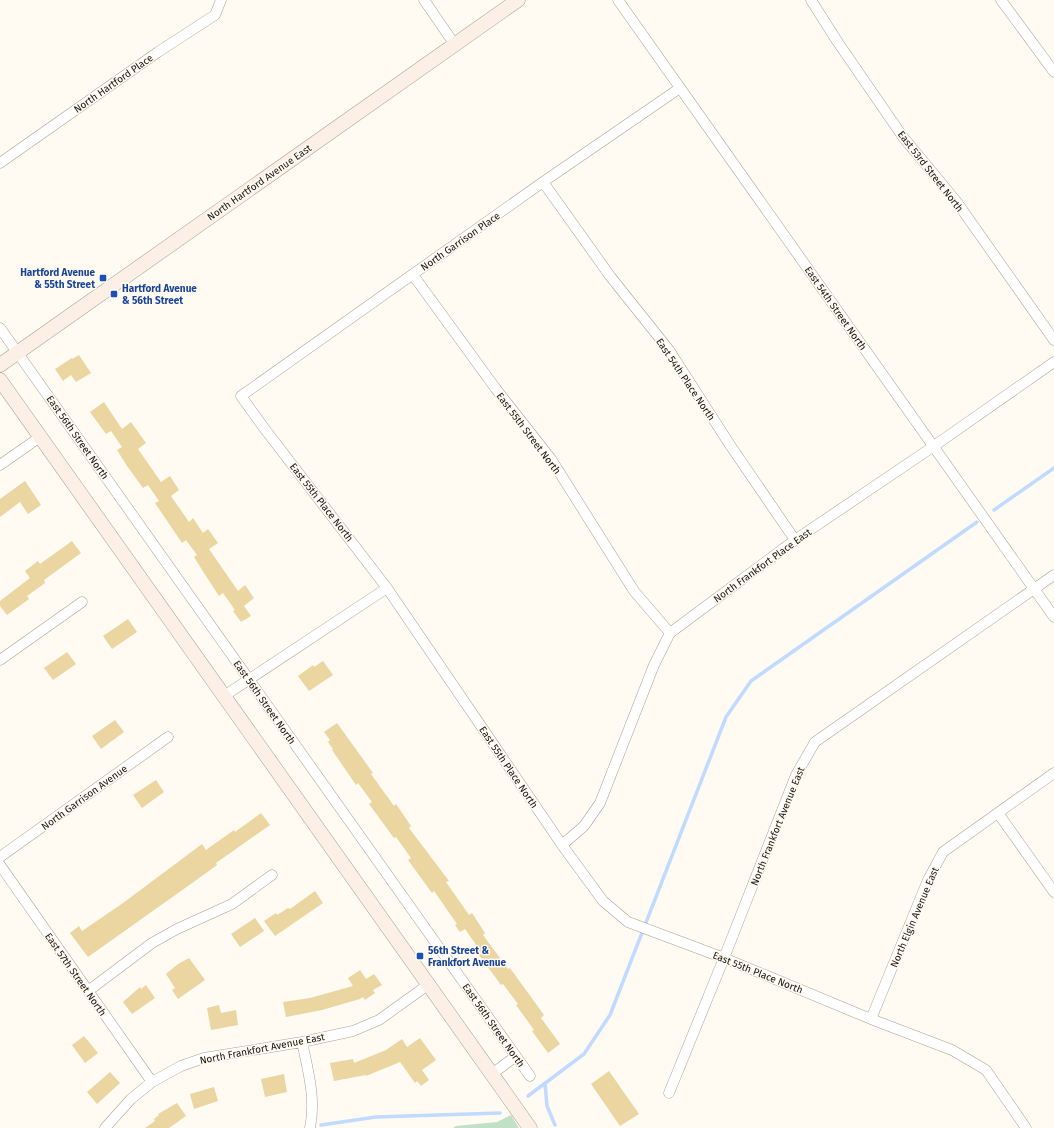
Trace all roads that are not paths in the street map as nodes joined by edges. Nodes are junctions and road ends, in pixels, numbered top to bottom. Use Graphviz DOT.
graph roads {
  1 [pos="222,0"];
  2 [pos="424,0"];
  3 [pos="518,0"];
  4 [pos="618,0"];
  5 [pos="811,0"];
  6 [pos="1001,0"];
  7 [pos="455,45"];
  8 [pos="1054,72"];
  9 [pos="680,88"];
  10 [pos="0,163"];
  11 [pos="543,182"];
  12 [pos="413,275"];
  13 [pos="0,328"];
  14 [pos="1054,340"];
  15 [pos="17,352"];
  16 [pos="1054,362"];
  17 [pos="0,365"];
  18 [pos="0,380"];
  19 [pos="241,396"];
  20 [pos="40,437"];
  21 [pos="934,446"];
  22 [pos="0,465"];
  23 [pos="795,540"];
  24 [pos="1054,575"];
  25 [pos="387,588"];
  26 [pos="1034,589"];
  27 [pos="82,602"];
  28 [pos="1054,617"];
  29 [pos="670,633"];
  30 [pos="0,660"];
  31 [pos="249,679"];
  32 [pos="224,696"];
  33 [pos="168,737"];
  34 [pos="1054,773"];
  35 [pos="998,813"];
  36 [pos="562,845"];
  37 [pos="0,857"];
  38 [pos="0,865"];
  39 [pos="272,875"];
  40 [pos="1054,892"];
  41 [pos="724,958"];
  42 [pos="428,984"];
  43 [pos="88,991"];
  44 [pos="871,1019"];
  45 [pos="302,1042"];
  46 [pos="516,1056"];
  47 [pos="492,1074"];
  48 [pos="530,1076"];
  49 [pos="152,1082"];
  50 [pos="669,1093"];
  51 [pos="105,1128"];
  52 [pos="310,1128"];
  53 [pos="530,1128"];
  54 [pos="1026,1128"];
  1 -- 10 [label="street, North Hartford Place"];
  2 -- 7 [label="street"];
  3 -- 7 [label="street, North Hartford Avenue East"];
  4 -- 9 [label="street, East 54th Street North"];
  5 -- 14 [label="street, East 53rd Street North"];
  6 -- 8 [label="street"];
  7 -- 15 [label="street, North Hartford Avenue East"];
  9 -- 11 [label="street, North Garrison Place"];
  9 -- 21 [label="street, East 54th Street North"];
  11 -- 12 [label="street, North Garrison Place"];
  11 -- 23 [label="street, East 54th Place North"];
  12 -- 19 [label="street, North Garrison Place"];
  12 -- 29 [label="street, East 55th Street North"];
  13 -- 15 [label="street, East 56th Street North"];
  15 -- 17 [label="street, North Hartford Avenue East"];
  15 -- 31 [label="street, East 56th Street North"];
  16 -- 21 [label="street, North Frankfort Place East"];
  18 -- 20 [label="street"];
  19 -- 25 [label="street, East 55th Place North"];
  20 -- 22 [label="street"];
  20 -- 32 [label="street"];
  21 -- 23 [label="street, North Frankfort Place East"];
  21 -- 26 [label="street, East 54th Street North"];
  23 -- 29 [label="street, North Frankfort Place East"];
  24 -- 26 [label="street, North Frankfort Avenue East"];
  25 -- 31 [label="street"];
  25 -- 36 [label="street, East 55th Place North"];
  26 -- 28 [label="street, East 54th Street North"];
  26 -- 41 [label="street, North Frankfort Avenue East"];
  27 -- 30 [label="street"];
  29 -- 36 [label="street, North Frankfort Place East"];
  31 -- 32 [label="street"];
  31 -- 46 [label="street, East 56th Street North"];
  32 -- 42 [label="street"];
  33 -- 37 [label="street, North Garrison Avenue"];
  34 -- 35 [label="street, North Elgin Avenue East"];
  35 -- 40 [label="street"];
  35 -- 44 [label="street, North Elgin Avenue East"];
  36 -- 41 [label="street, East 55th Place North"];
  38 -- 43 [label="street, East 57th Street North"];
  39 -- 43 [label="street"];
  41 -- 44 [label="street, East 55th Place North"];
  41 -- 50 [label="street, North Frankfort Avenue East"];
  42 -- 45 [label="street, North Frankfort Avenue East"];
  42 -- 47 [label="street"];
  43 -- 49 [label="street, East 57th Street North"];
  44 -- 54 [label="street"];
  45 -- 49 [label="street, North Frankfort Avenue East"];
  45 -- 52 [label="street"];
  46 -- 47 [label="street"];
  46 -- 48 [label="street, East 56th Street North"];
  47 -- 53 [label="street"];
  49 -- 51 [label="street, North Frankfort Avenue East"];
}
